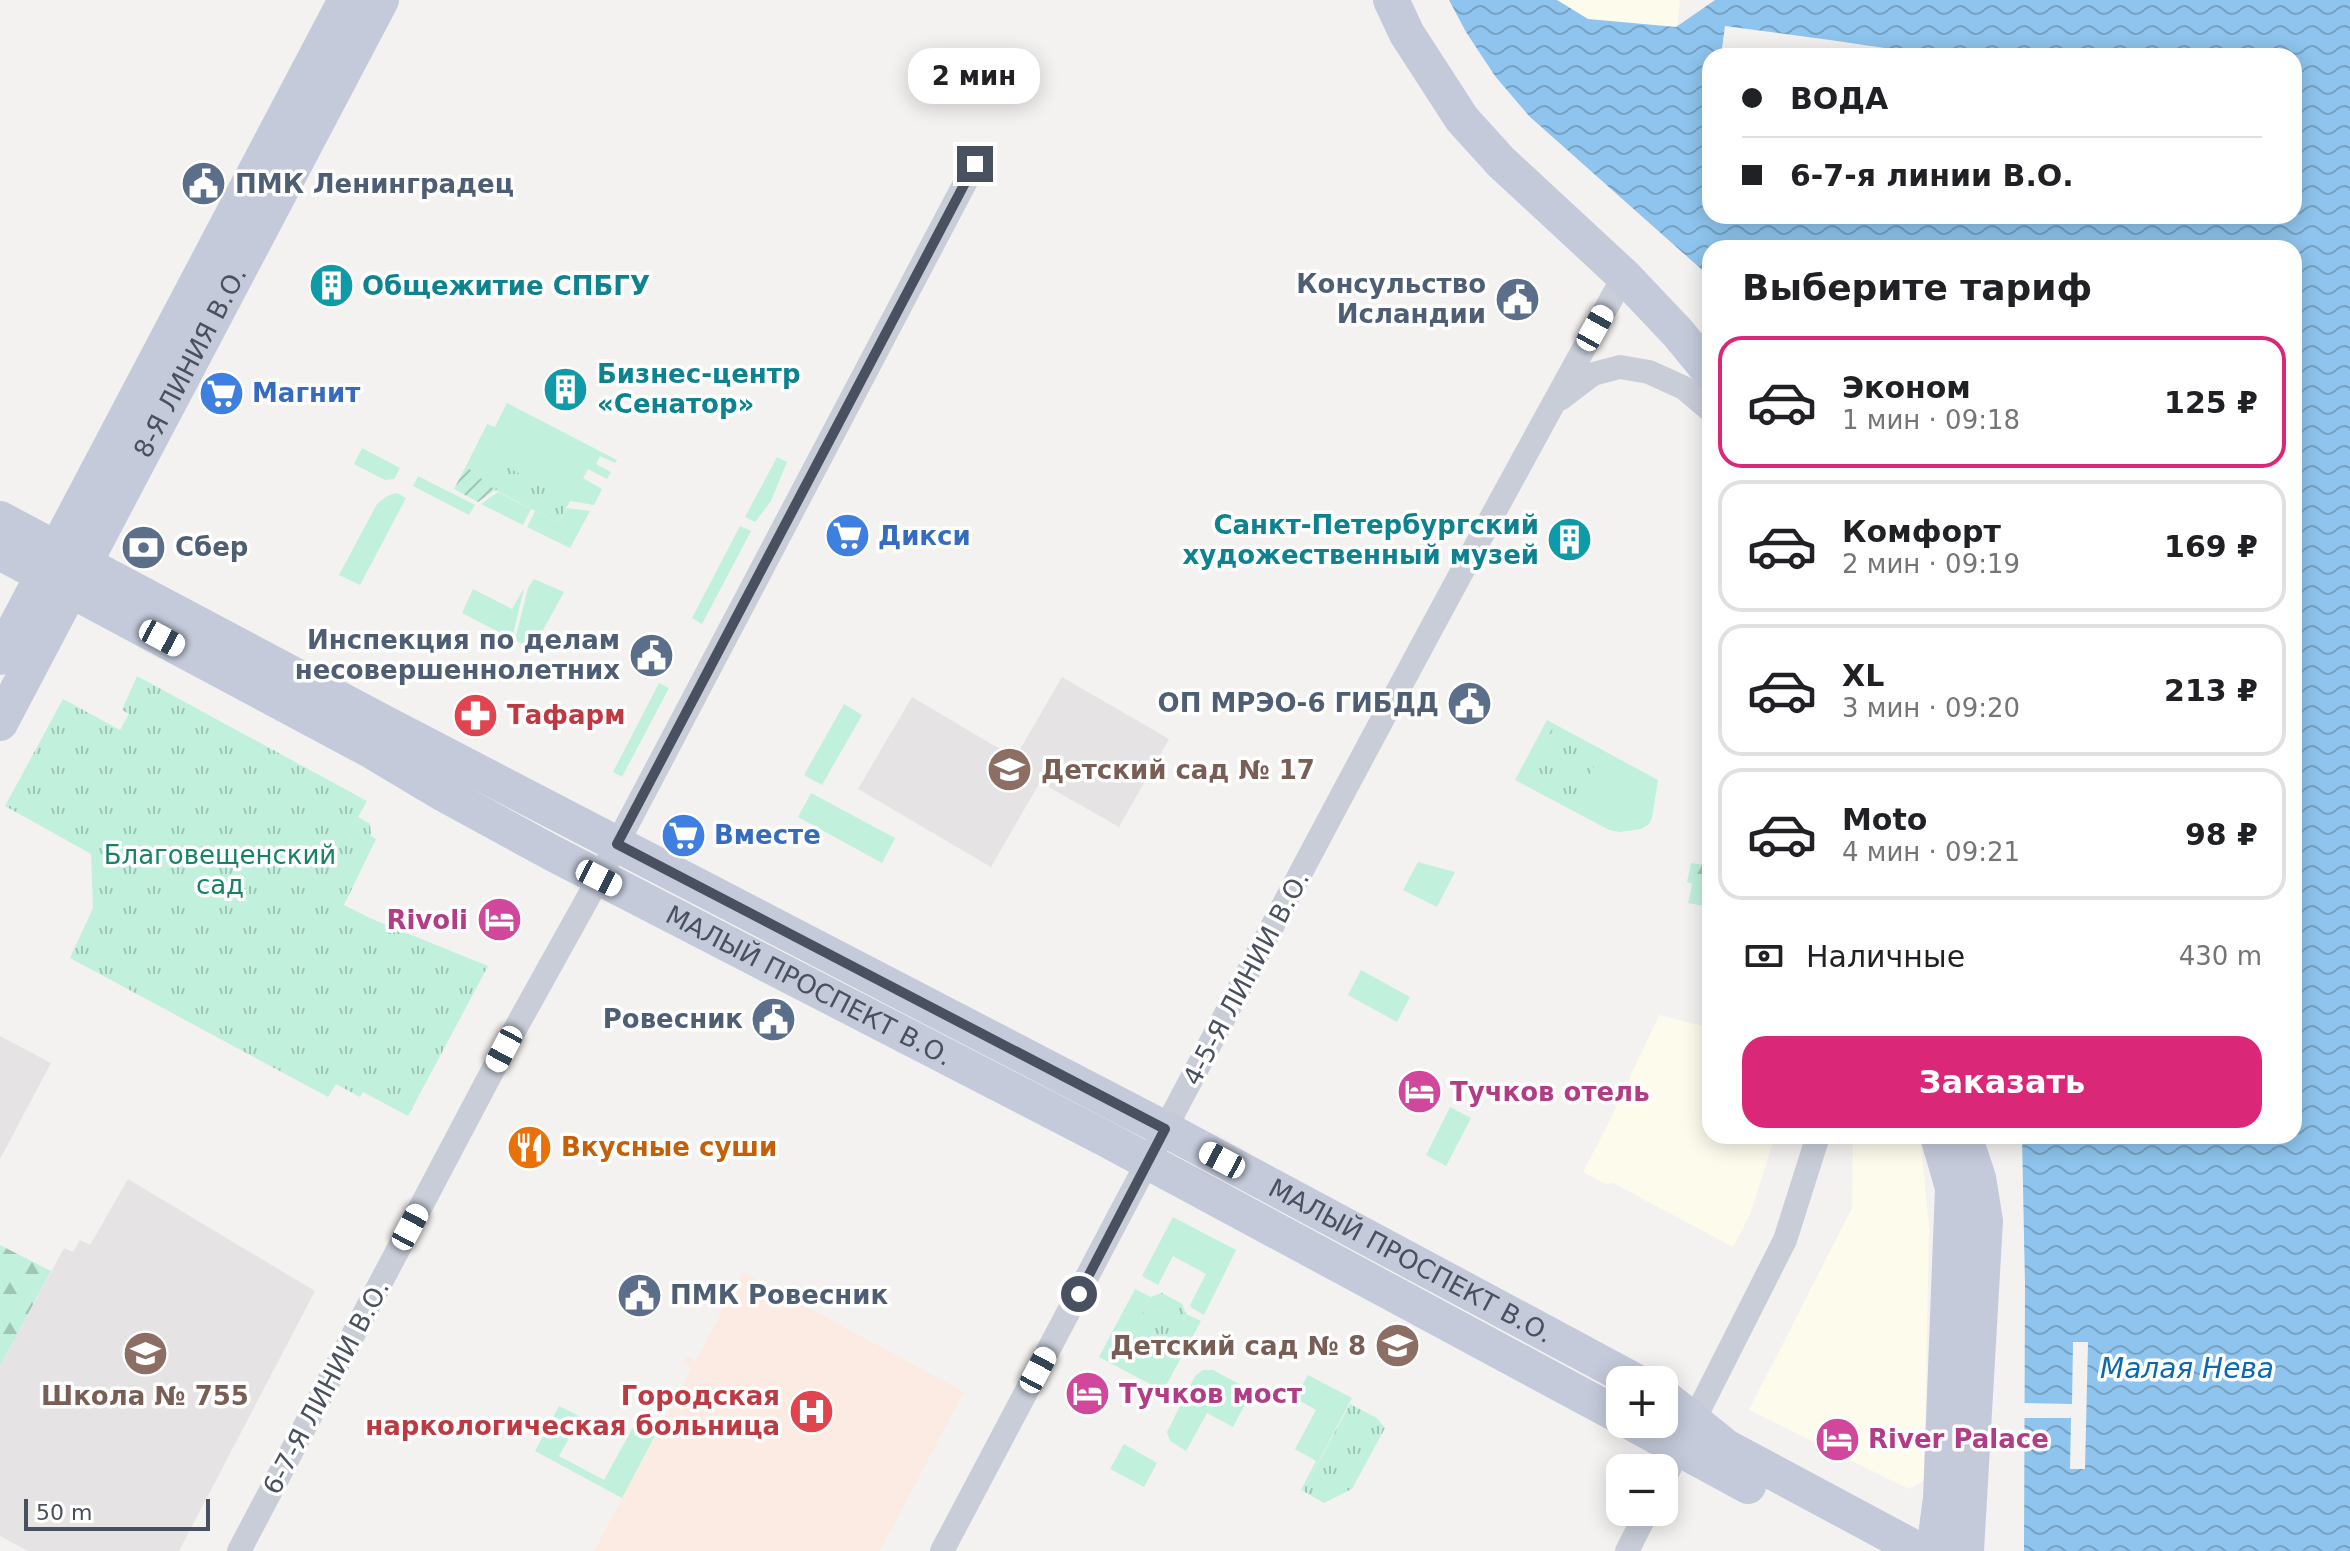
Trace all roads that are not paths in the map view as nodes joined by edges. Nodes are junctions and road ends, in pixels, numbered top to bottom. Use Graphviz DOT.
graph roads {
  1 [pos="346,0"];
  2 [pos="381,0"];
  3 [pos="1391,0"];
  4 [pos="975,164"];
  5 [pos="1624,276"];
  6 [pos="1702,362"];
  7 [pos="1702,403"];
  8 [pos="1552,406"];
  9 [pos="0,519"];
  10 [pos="0,552"];
  11 [pos="63,570"];
  12 [pos="0,657"];
  13 [pos="0,723"];
  14 [pos="617,844"];
  15 [pos="599,878"];
  16 [pos="1165,1129"];
  17 [pos="1815,1144"];
  18 [pos="1940,1144"];
  19 [pos="1967,1144"];
  20 [pos="1149,1162"];
  21 [pos="1607,1366"];
  22 [pos="1606,1408"];
  23 [pos="1658,1438"];
  24 [pos="1679,1450"];
  25 [pos="1640,1526"];
  26 [pos="239,1551"];
  27 [pos="942,1551"];
  28 [pos="1627,1551"];
  29 [pos="1869,1551"];
  30 [pos="1920,1551"];
  31 [pos="1934,1551"];
  32 [pos="1966,1551"];
  1 -- 11 [label="main road"];
  2 -- 11 [label="main road, 8-Я ЛИНИЯ В.О."];
  3 -- 5 [label="main road"];
  4 -- 14 [label="street, 6-7-Я ЛИНИИ В.О."];
  5 -- 6 [label="main road"];
  5 -- 8 [label="street, 4-5-Я ЛИНИИ В.О."];
  7 -- 8 [label="street, 4-5-Я ЛИНИИ В.О."];
  8 -- 16 [label="street, 4-5-Я ЛИНИИ В.О."];
  9 -- 11 [label="main road, МАЛЫЙ ПРОСПЕКТ В.О."];
  10 -- 11 [label="main road, МАЛЫЙ ПРОСПЕКТ В.О."];
  11 -- 12 [label="main road"];
  11 -- 13 [label="main road, 8-Я ЛИНИЯ В.О."];
  11 -- 14 [label="main road, МАЛЫЙ ПРОСПЕКТ В.О."];
  11 -- 15 [label="main road, МАЛЫЙ ПРОСПЕКТ В.О."];
  14 -- 15 [label="street, 6-7-Я ЛИНИИ В.О."];
  14 -- 16 [label="main road, МАЛЫЙ ПРОСПЕКТ В.О."];
  15 -- 20 [label="main road, МАЛЫЙ ПРОСПЕКТ В.О."];
  15 -- 26 [label="street, 6-7-Я ЛИНИИ В.О."];
  16 -- 20 [label="street, 4-5-Я ЛИНИИ В.О."];
  16 -- 21 [label="main road, МАЛЫЙ ПРОСПЕКТ В.О."];
  17 -- 24 [label="street"];
  18 -- 31 [label="main road"];
  19 -- 32 [label="main road"];
  20 -- 22 [label="main road, МАЛЫЙ ПРОСПЕКТ В.О."];
  20 -- 27 [label="street, 4-5-Я ЛИНИИ В.О."];
  23 -- 24 [label="main road"];
  24 -- 29 [label="main road"];
  24 -- 30 [label="main road"];
  25 -- 28 [label="street"];
}
